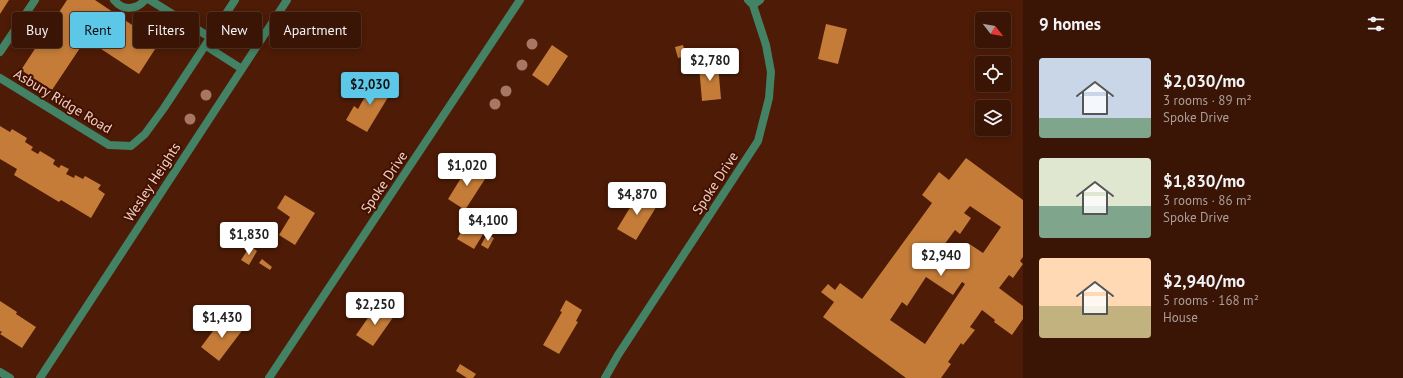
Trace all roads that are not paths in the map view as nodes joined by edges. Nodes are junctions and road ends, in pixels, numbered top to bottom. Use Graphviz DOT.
graph roads {
  1 [pos="35,0"];
  2 [pos="114,0"];
  3 [pos="146,0"];
  4 [pos="150,0"];
  5 [pos="235,0"];
  6 [pos="287,0"];
  7 [pos="520,0"];
  8 [pos="760,0"];
  9 [pos="751,3"];
  10 [pos="227,12"];
  11 [pos="207,36"];
  12 [pos="206,46"];
  13 [pos="0,52"];
  14 [pos="242,69"];
  15 [pos="0,78"];
  16 [pos="0,372"];
  17 [pos="10,378"];
  18 [pos="40,378"];
  19 [pos="269,378"];
  20 [pos="605,378"];
  1 -- 13 [label="street"];
  2 -- 3 [label="street"];
  4 -- 11 [label="street"];
  5 -- 10 [label="street, Asbury Ridge Road"];
  6 -- 14 [label="street, Wesley Heights"];
  7 -- 19 [label="street, Spoke Drive"];
  8 -- 9 [label="street, Spoke Drive"];
  9 -- 20 [label="street, Spoke Drive"];
  12 -- 14 [label="street"];
  12 -- 15 [label="street, Asbury Ridge Road"];
  14 -- 18 [label="street, Wesley Heights"];
  16 -- 17 [label="street"];
}
